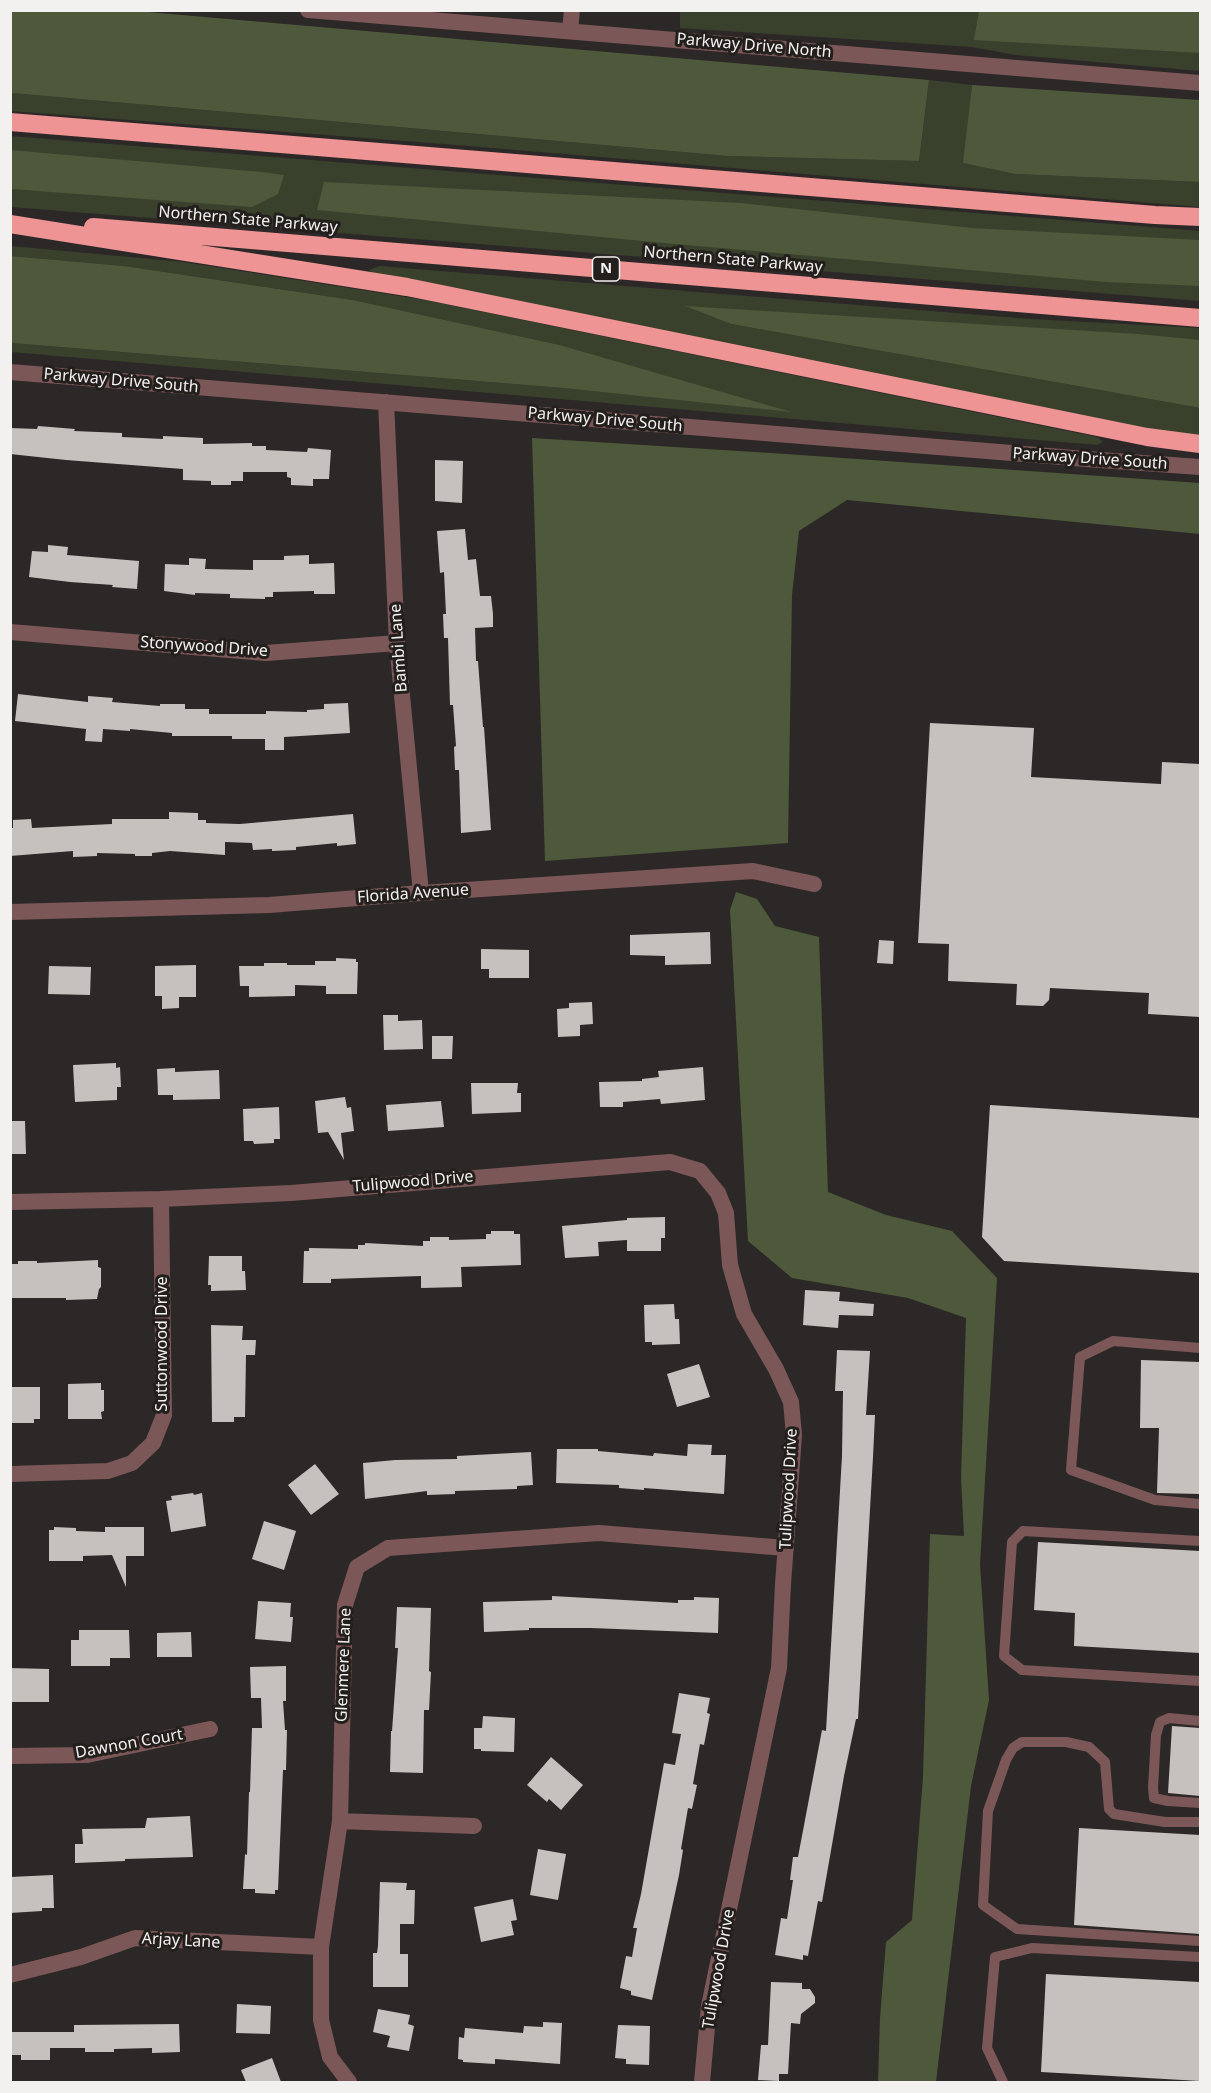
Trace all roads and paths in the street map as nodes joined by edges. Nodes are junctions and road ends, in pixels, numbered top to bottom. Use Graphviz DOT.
graph roads {
  1 [pos="308,10"];
  2 [pos="572,10"];
  3 [pos="570,31"];
  4 [pos="1200,83"];
  5 [pos="10,122"];
  6 [pos="1200,217"];
  7 [pos="10,220"];
  8 [pos="10,224"];
  9 [pos="1200,318"];
  10 [pos="10,372"];
  11 [pos="386,402"];
  12 [pos="1200,444"];
  13 [pos="1200,467"];
  14 [pos="10,632"];
  15 [pos="397,643"];
  16 [pos="814,884"];
  17 [pos="422,892"];
  18 [pos="10,912"];
  19 [pos="161,1199"];
  20 [pos="10,1202"];
  21 [pos="1200,1348"];
  22 [pos="10,1474"];
  23 [pos="1200,1504"];
  24 [pos="1200,1541"];
  25 [pos="786,1548"];
  26 [pos="1200,1681"];
  27 [pos="1200,1720"];
  28 [pos="210,1729"];
  29 [pos="10,1756"];
  30 [pos="1200,1803"];
  31 [pos="340,1821"];
  32 [pos="1200,1822"];
  33 [pos="474,1826"];
  34 [pos="1200,1941"];
  35 [pos="321,1947"];
  36 [pos="1200,1956"];
  37 [pos="10,1975"];
  38 [pos="349,2082"];
  39 [pos="702,2082"];
  40 [pos="1003,2082"];
  1 -- 3 [label="street, Parkway Drive North"];
  2 -- 3 [label="street"];
  3 -- 4 [label="street, Parkway Drive North"];
  5 -- 6 [label="highway"];
  7 -- 9 [label="highway, Northern State Parkway / N"];
  8 -- 12 [label="highway"];
  10 -- 11 [label="street, Parkway Drive South"];
  11 -- 13 [label="street, Parkway Drive South"];
  11 -- 15 [label="street, Bambi Lane"];
  14 -- 15 [label="street, Stonywood Drive"];
  15 -- 17 [label="street, Bambi Lane"];
  16 -- 17 [label="street, Florida Avenue"];
  17 -- 18 [label="street, Florida Avenue"];
  19 -- 20 [label="street, Tulipwood Drive"];
  19 -- 22 [label="street, Suttonwood Drive"];
  19 -- 25 [label="street, Tulipwood Drive"];
  21 -- 23 [label="lane"];
  24 -- 26 [label="lane"];
  25 -- 31 [label="street, Glenmere Lane"];
  25 -- 39 [label="street, Tulipwood Drive"];
  27 -- 30 [label="lane"];
  28 -- 29 [label="street, Dawnon Court"];
  31 -- 33 [label="street"];
  31 -- 35 [label="street, Glenmere Lane"];
  32 -- 34 [label="lane"];
  35 -- 37 [label="street, Arjay Lane"];
  35 -- 38 [label="street, Glenmere Lane"];
  36 -- 40 [label="lane"];
}
